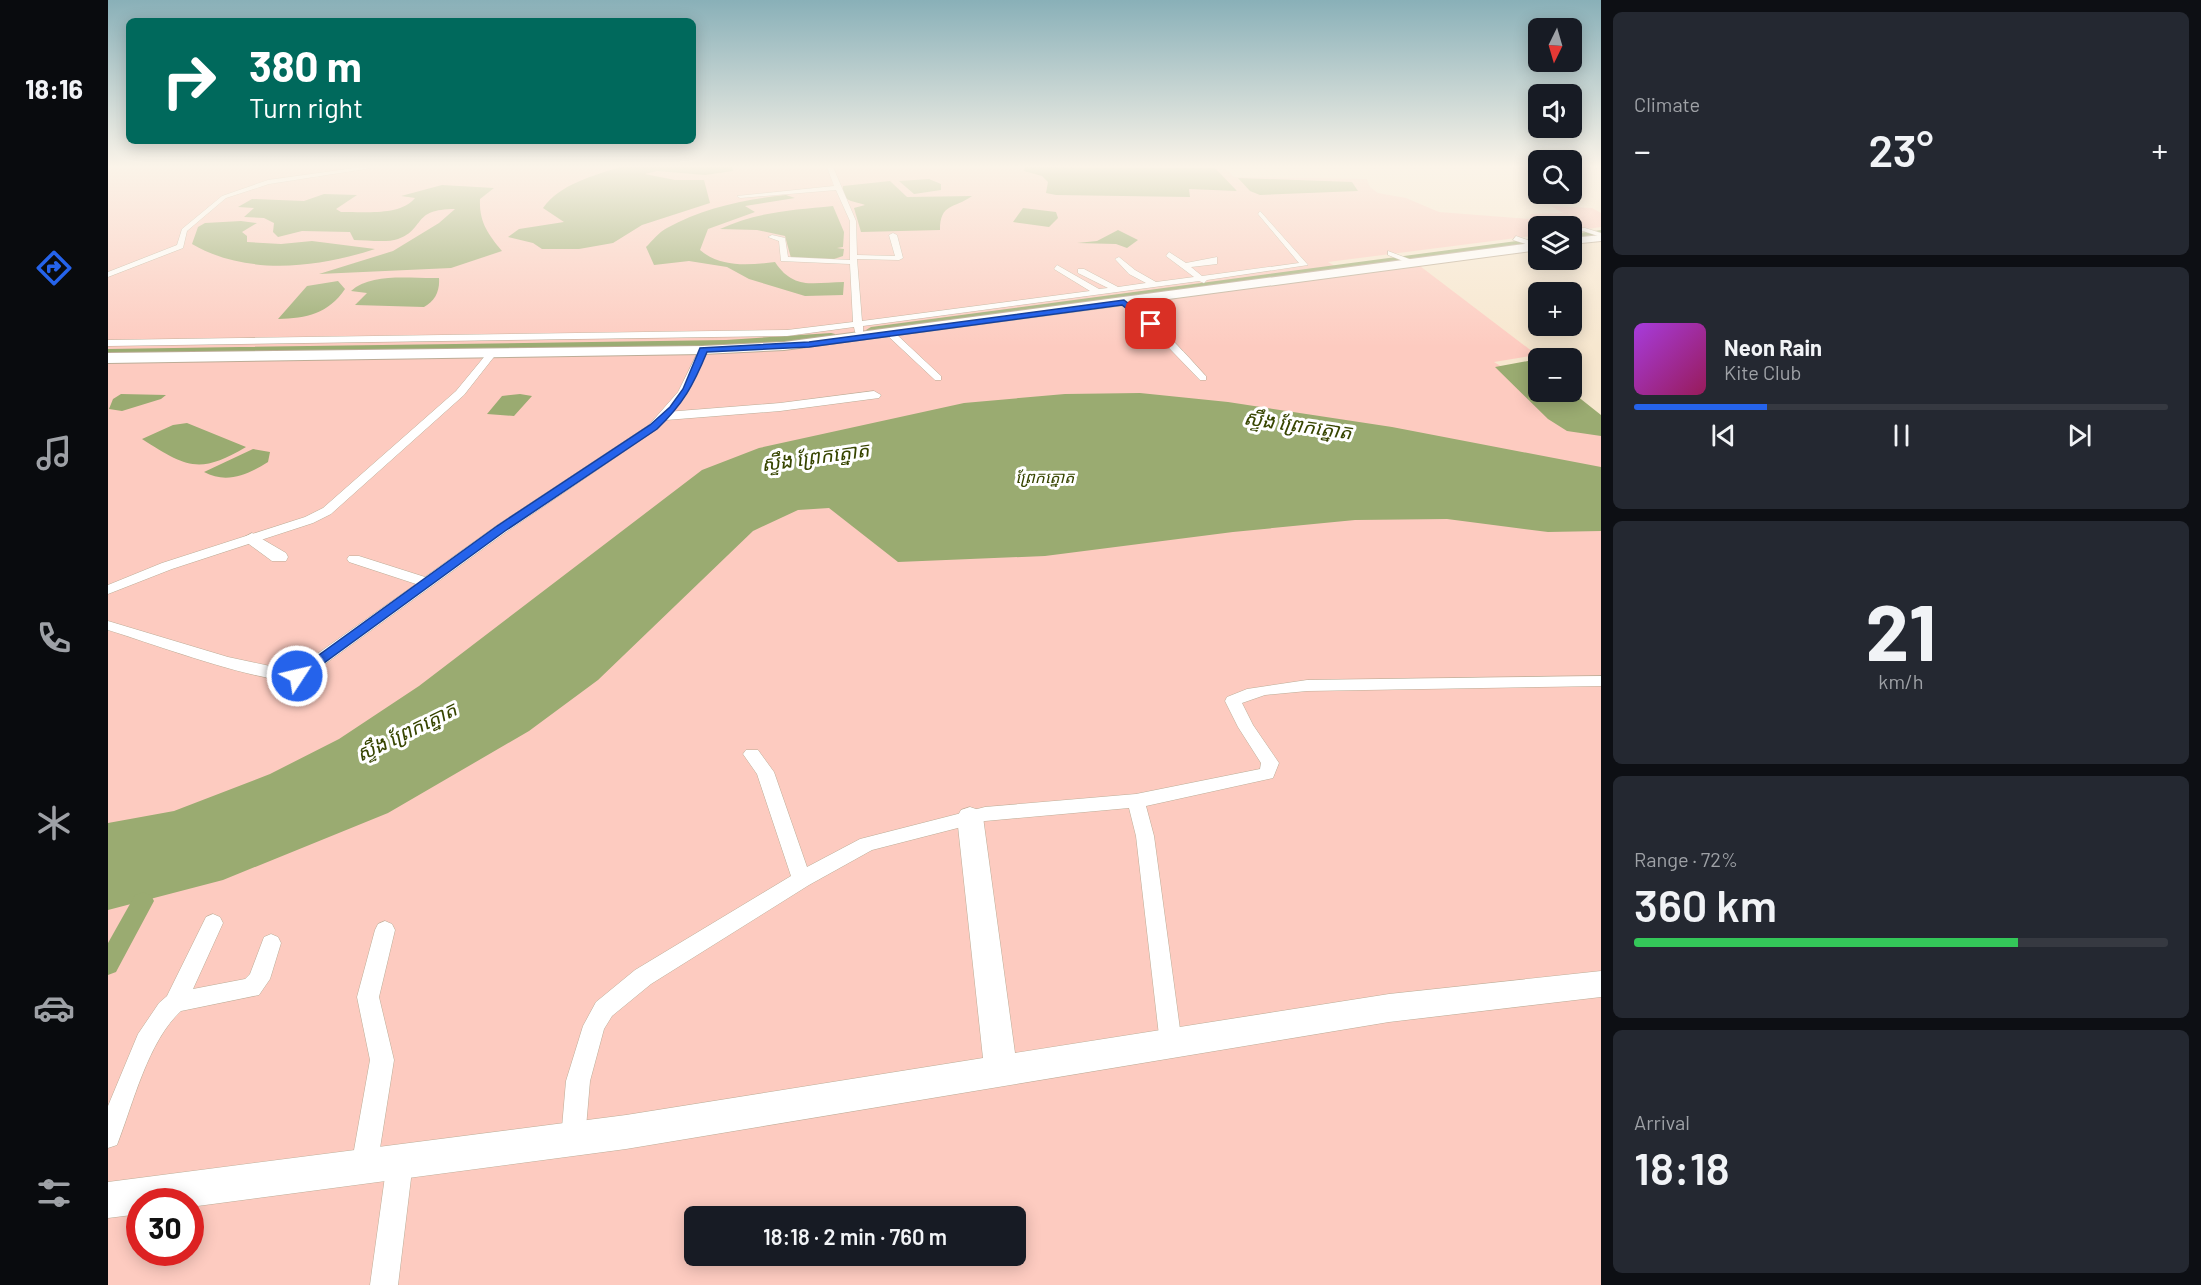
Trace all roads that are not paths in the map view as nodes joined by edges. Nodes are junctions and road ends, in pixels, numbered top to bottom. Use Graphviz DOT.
graph roads {
  1 [pos="188,227"];
  2 [pos="853,227"];
  3 [pos="1272,227"];
  4 [pos="1582,231"];
  5 [pos="893,235"];
  6 [pos="1528,236"];
  7 [pos="1600,236"];
  8 [pos="772,237"];
  9 [pos="1582,239"];
  10 [pos="1528,242"];
  11 [pos="1528,246"];
  12 [pos="1168,254"];
  13 [pos="1394,255"];
  14 [pos="1119,259"];
  15 [pos="1214,259"];
  16 [pos="854,260"];
  17 [pos="1412,261"];
  18 [pos="1112,266"];
  19 [pos="1184,266"];
  20 [pos="1057,267"];
  21 [pos="1081,271"];
  22 [pos="1160,274"];
  23 [pos="108,275"];
  24 [pos="1203,280"];
  25 [pos="1153,286"];
  26 [pos="1217,287"];
  27 [pos="1173,290"];
  28 [pos="1099,293"];
  29 [pos="1121,296"];
  30 [pos="1070,297"];
  31 [pos="1083,305"];
  32 [pos="1003,306"];
  33 [pos="1019,317"];
  34 [pos="860,331"];
  35 [pos="716,334"];
  36 [pos="891,334"];
  37 [pos="458,339"];
  38 [pos="244,342"];
  39 [pos="108,343"];
  40 [pos="631,343"];
  41 [pos="359,347"];
  42 [pos="709,350"];
  43 [pos="492,352"];
  44 [pos="449,353"];
  45 [pos="227,356"];
  46 [pos="108,358"];
  47 [pos="938,378"];
  48 [pos="1203,378"];
  49 [pos="874,395"];
  50 [pos="666,416"];
  51 [pos="252,538"];
  52 [pos="279,557"];
  53 [pos="354,559"];
  54 [pos="428,583"];
  55 [pos="108,590"];
  56 [pos="108,625"];
  57 [pos="1601,681"];
  58 [pos="752,754"];
  59 [pos="1136,801"];
  60 [pos="970,817"];
  61 [pos="802,879"];
  62 [pos="213,923"];
  63 [pos="385,930"];
  64 [pos="271,943"];
  65 [pos="1601,984"];
  66 [pos="175,1003"];
  67 [pos="1171,1044"];
  68 [pos="1001,1072"];
  69 [pos="108,1136"];
  70 [pos="573,1139"];
  71 [pos="400,1162"];
  72 [pos="364,1167"];
  73 [pos="108,1200"];
  74 [pos="384,1285"];
  1 -- 23 [label="street"];
  2 -- 16 [label="street"];
  3 -- 24 [label="street"];
  4 -- 7 [label="street"];
  5 -- 16 [label="street"];
  6 -- 10 [label="street"];
  7 -- 9 [label="main road"];
  8 -- 16 [label="street"];
  11 -- 17 [label="main road"];
  12 -- 19 [label="street"];
  13 -- 17 [label="street"];
  14 -- 25 [label="street"];
  15 -- 19 [label="street"];
  16 -- 34 [label="street"];
  17 -- 26 [label="main road"];
  18 -- 25 [label="street"];
  19 -- 24 [label="street"];
  20 -- 28 [label="street"];
  21 -- 29 [label="street"];
  22 -- 27 [label="street"];
  24 -- 26 [label="street"];
  24 -- 27 [label="street"];
  25 -- 27 [label="street"];
  25 -- 29 [label="street"];
  26 -- 27 [label="main road"];
  27 -- 29 [label="main road"];
  28 -- 29 [label="street"];
  28 -- 30 [label="street"];
  29 -- 31 [label="main road"];
  29 -- 48 [label="street"];
  30 -- 31 [label="street"];
  30 -- 32 [label="street"];
  31 -- 33 [label="main road"];
  32 -- 33 [label="street"];
  32 -- 34 [label="street"];
  33 -- 36 [label="main road"];
  34 -- 35 [label="street"];
  34 -- 36 [label="main road"];
  34 -- 42 [label="main road"];
  35 -- 40 [label="street"];
  35 -- 42 [label="street"];
  36 -- 47 [label="street"];
  37 -- 40 [label="street"];
  37 -- 41 [label="street"];
  37 -- 44 [label="street"];
  38 -- 39 [label="street"];
  38 -- 41 [label="street"];
  38 -- 45 [label="street"];
  40 -- 42 [label="main road"];
  40 -- 43 [label="main road"];
  41 -- 44 [label="main road"];
  41 -- 45 [label="main road"];
  42 -- 50 [label="street"];
  43 -- 44 [label="main road"];
  43 -- 51 [label="street"];
  45 -- 46 [label="main road"];
  49 -- 50 [label="main road"];
  50 -- 54 [label="street"];
  51 -- 52 [label="main road"];
  51 -- 55 [label="street"];
  53 -- 54 [label="street"];
  54 -- 56 [label="street"];
  57 -- 59 [label="street"];
  58 -- 61 [label="street"];
  59 -- 60 [label="street"];
  59 -- 67 [label="street"];
  60 -- 61 [label="street"];
  60 -- 68 [label="main road"];
  61 -- 70 [label="street"];
  62 -- 66 [label="street"];
  63 -- 72 [label="street"];
  64 -- 66 [label="street"];
  65 -- 67 [label="main road"];
  66 -- 69 [label="street"];
  67 -- 68 [label="main road"];
  68 -- 70 [label="main road"];
  70 -- 71 [label="main road"];
  71 -- 72 [label="main road"];
  71 -- 74 [label="street"];
  72 -- 73 [label="main road"];
}
